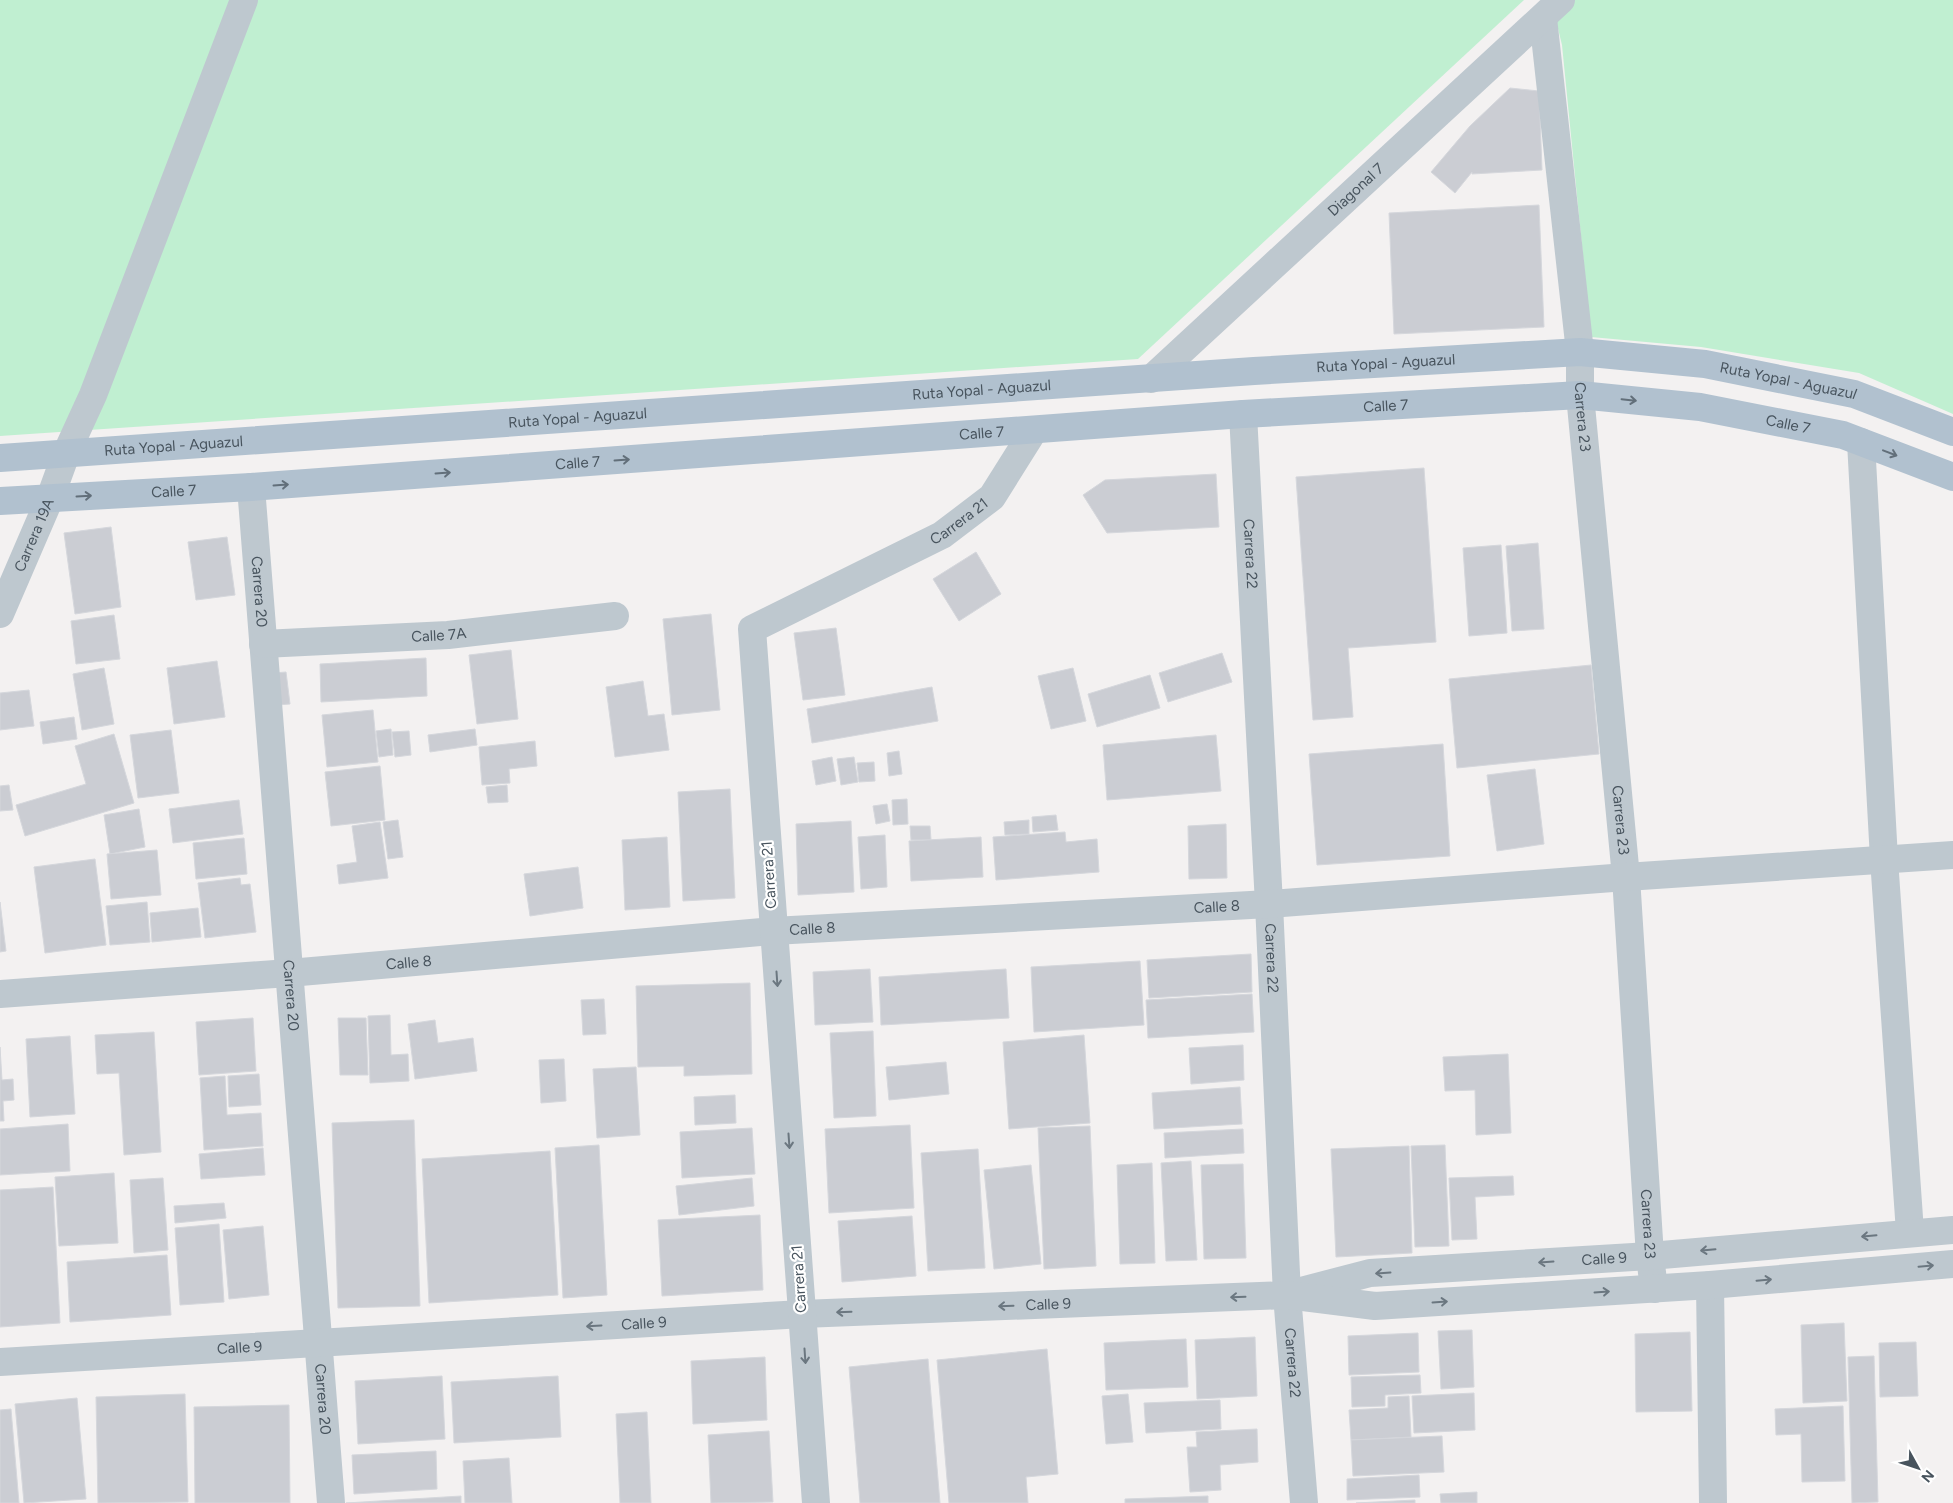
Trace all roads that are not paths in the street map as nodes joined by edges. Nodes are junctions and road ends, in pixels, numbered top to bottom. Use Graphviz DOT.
graph roads {
  1 [pos="244,0"];
  2 [pos="1552,9"];
  3 [pos="1580,352"];
  4 [pos="1151,379"];
  5 [pos="1580,395"];
  6 [pos="1243,414"];
  7 [pos="1034,430"];
  8 [pos="1953,432"];
  9 [pos="1861,442"];
  10 [pos="66,454"];
  11 [pos="0,458"];
  12 [pos="1953,477"];
  13 [pos="251,487"];
  14 [pos="50,498"];
  15 [pos="0,502"];
  16 [pos="0,614"];
  17 [pos="615,616"];
  18 [pos="263,644"];
  19 [pos="1953,855"];
  20 [pos="1884,859"];
  21 [pos="1626,877"];
  22 [pos="1269,904"];
  23 [pos="774,931"];
  24 [pos="289,973"];
  25 [pos="0,994"];
  26 [pos="1953,1230"];
  27 [pos="1910,1232"];
  28 [pos="1650,1256"];
  29 [pos="1953,1264"];
  30 [pos="1710,1285"];
  31 [pos="1654,1288"];
  32 [pos="1287,1295"];
  33 [pos="802,1314"];
  34 [pos="318,1343"];
  35 [pos="0,1362"];
  36 [pos="331,1503"];
  37 [pos="816,1503"];
  38 [pos="1304,1503"];
  39 [pos="1713,1503"];
  1 -- 10 [label="street, Carrera 19A"];
  2 -- 3 [label="street, Carrera 23"];
  2 -- 4 [label="street, Diagonal 7"];
  3 -- 4 [label="street, Ruta Yopal - Aguazul"];
  3 -- 5 [label="street, Carrera 23"];
  3 -- 8 [label="street, Ruta Yopal - Aguazul"];
  4 -- 10 [label="street, Ruta Yopal - Aguazul"];
  5 -- 6 [label="main road, Calle 7"];
  5 -- 9 [label="main road, Calle 7, one-way"];
  5 -- 21 [label="street, Carrera 23"];
  6 -- 7 [label="main road, Calle 7"];
  6 -- 22 [label="street, Carrera 22"];
  13 -- 7 [label="main road, Calle 7, one-way"];
  7 -- 23 [label="street, Carrera 21"];
  9 -- 12 [label="main road, Calle 7, one-way"];
  9 -- 20 [label="street"];
  10 -- 11 [label="street, Ruta Yopal - Aguazul"];
  10 -- 14 [label="street, Carrera 19A"];
  14 -- 13 [label="main road, Calle 7, one-way"];
  13 -- 18 [label="street, Carrera 20"];
  14 -- 15 [label="main road, Calle 7"];
  14 -- 16 [label="street, Carrera 19A"];
  17 -- 18 [label="street, Calle 7A"];
  18 -- 24 [label="street, Carrera 20"];
  19 -- 20 [label="street, Calle 8"];
  20 -- 21 [label="street, Calle 8"];
  20 -- 27 [label="street"];
  21 -- 22 [label="street, Calle 8"];
  21 -- 28 [label="street, Carrera 23"];
  22 -- 23 [label="street, Calle 8"];
  22 -- 32 [label="street, Carrera 22"];
  23 -- 24 [label="street, Calle 8"];
  23 -- 33 [label="street, Carrera 21, one-way"];
  24 -- 25 [label="street, Calle 8"];
  24 -- 34 [label="street, Carrera 20"];
  26 -- 27 [label="street, Calle 9"];
  27 -- 28 [label="street, Calle 9, one-way"];
  28 -- 31 [label="street, Carrera 23"];
  28 -- 32 [label="street, Calle 9, one-way"];
  30 -- 29 [label="street, Calle 9, one-way"];
  30 -- 31 [label="street, Calle 9"];
  30 -- 39 [label="street"];
  32 -- 31 [label="street, Calle 9, one-way"];
  32 -- 33 [label="street, Calle 9, one-way"];
  32 -- 38 [label="street, Carrera 22"];
  33 -- 34 [label="street, Calle 9, one-way"];
  33 -- 37 [label="street, Carrera 21, one-way"];
  34 -- 35 [label="street, Calle 9"];
  34 -- 36 [label="street, Carrera 20"];
}
